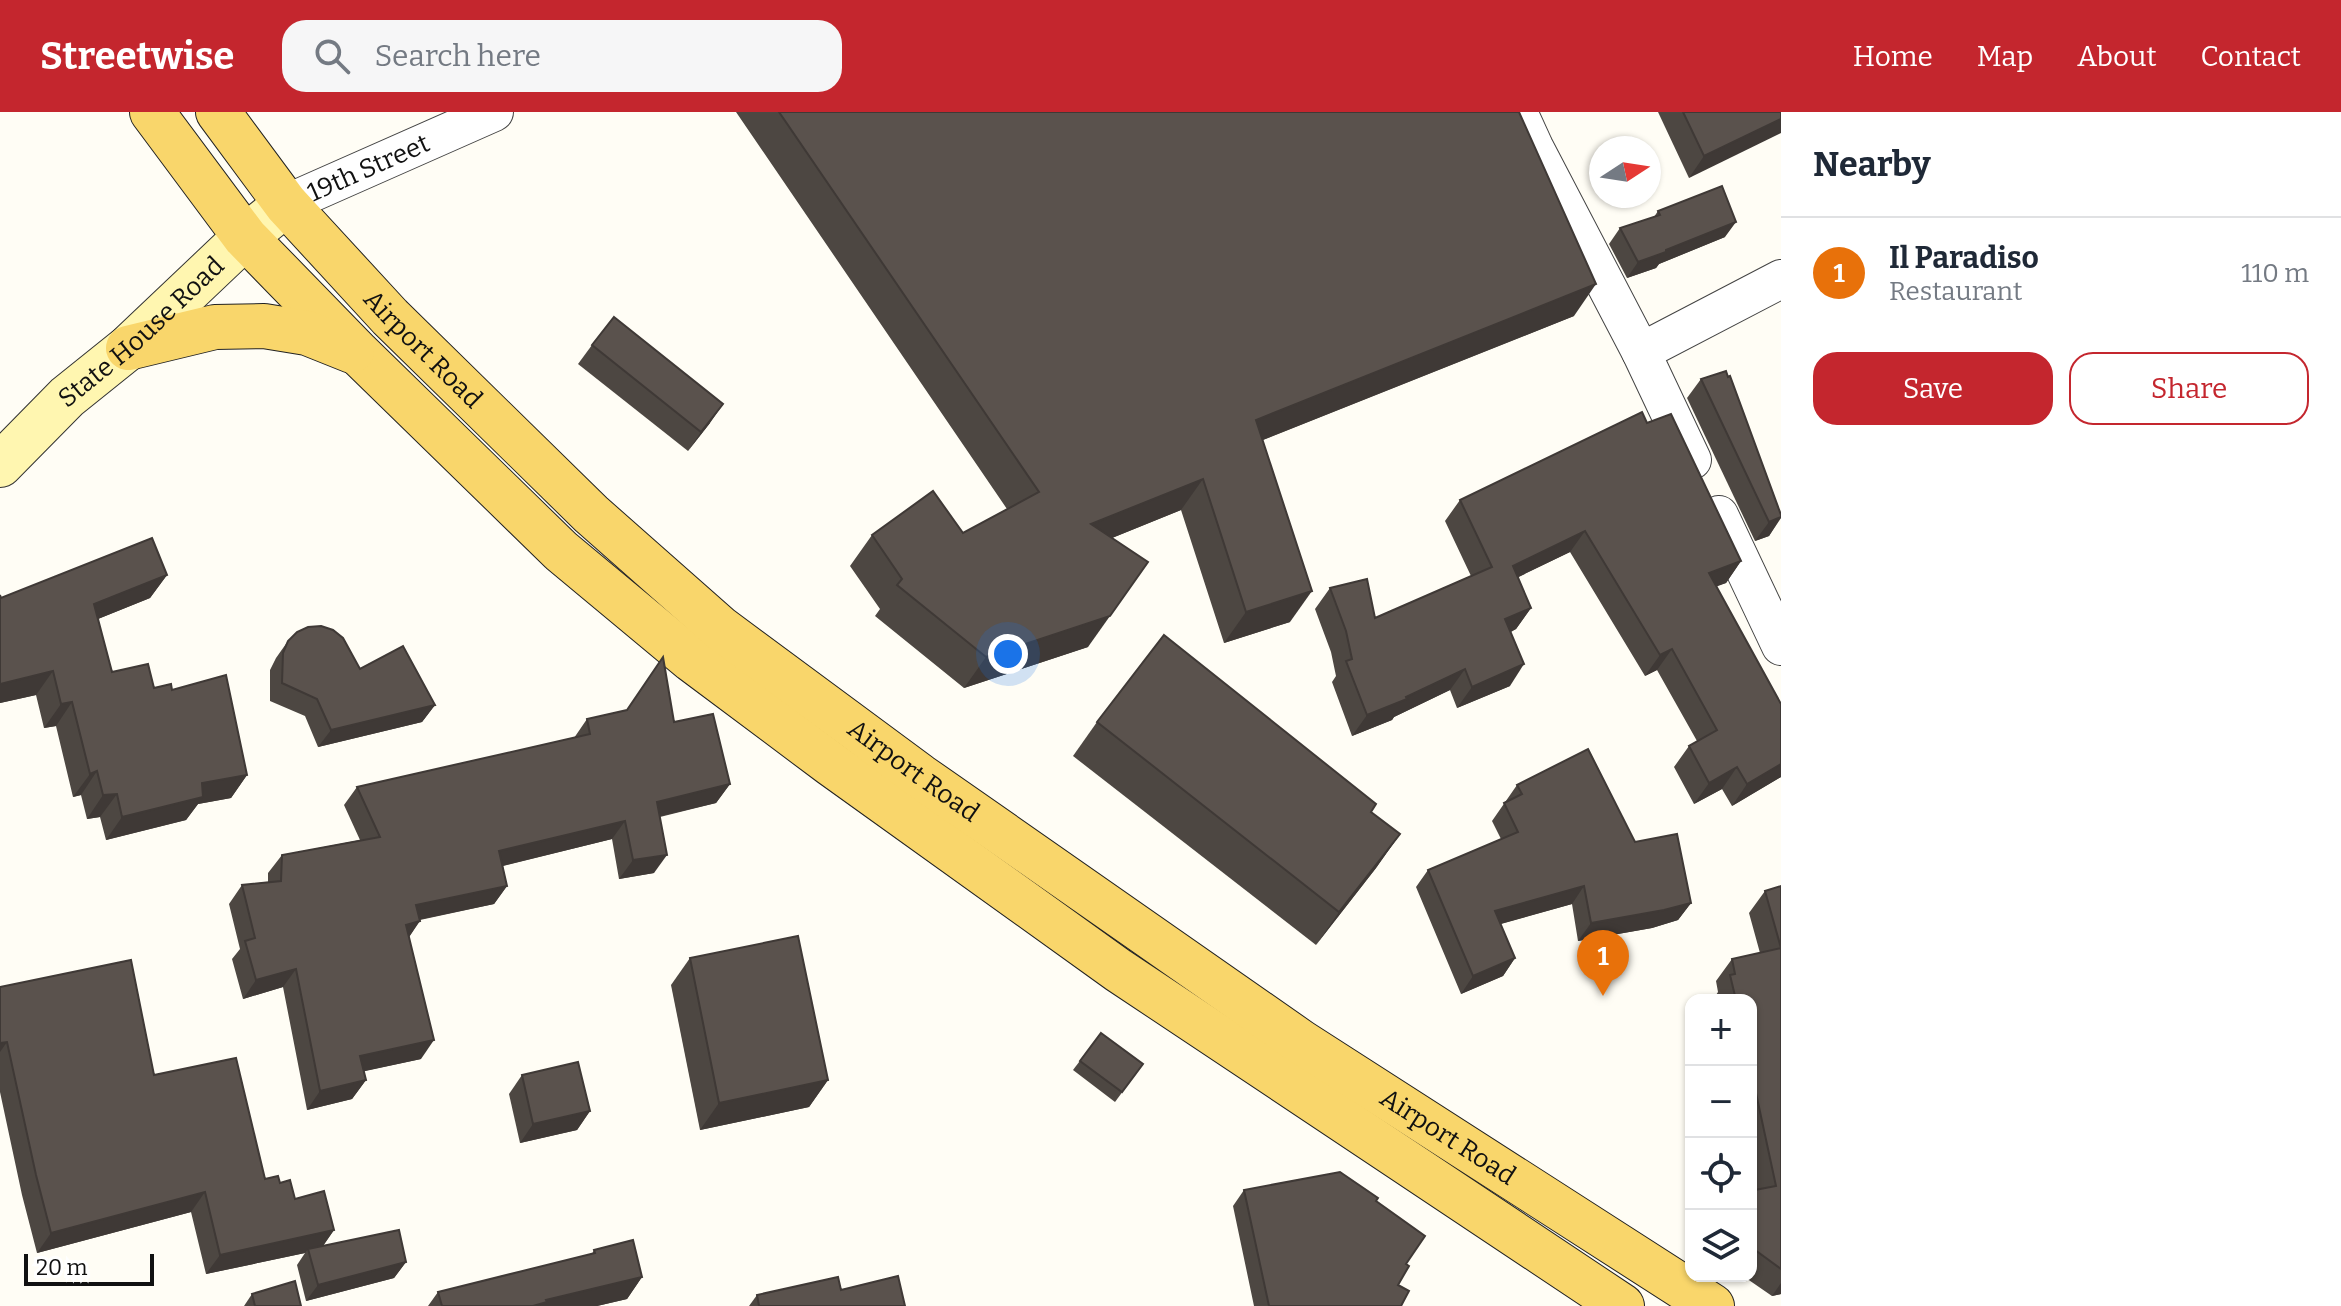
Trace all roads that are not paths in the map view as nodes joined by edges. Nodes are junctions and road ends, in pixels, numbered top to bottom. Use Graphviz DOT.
graph roads {
  1 [pos="152,112"];
  2 [pos="218,112"];
  3 [pos="494,112"];
  4 [pos="1518,112"];
  5 [pos="286,204"];
  6 [pos="245,237"];
  7 [pos="1781,279"];
  8 [pos="128,348"];
  9 [pos="1641,352"];
  10 [pos="358,353"];
  11 [pos="0,465"];
  12 [pos="1781,646"];
  13 [pos="1143,930"];
  14 [pos="1118,970"];
  15 [pos="1622,1306"];
  16 [pos="1712,1306"];
  1 -- 6 [label="main road, Airport Road"];
  2 -- 5 [label="main road, Airport Road"];
  3 -- 5 [label="street, 19th Street"];
  4 -- 9 [label="street"];
  5 -- 6 [label="main road, State House Road"];
  5 -- 13 [label="main road, Airport Road"];
  6 -- 8 [label="main road, State House Road"];
  6 -- 10 [label="main road, Airport Road"];
  7 -- 9 [label="street"];
  8 -- 10 [label="main road"];
  8 -- 11 [label="main road, State House Road"];
  9 -- 12 [label="street"];
  10 -- 14 [label="main road, Airport Road"];
  13 -- 14 [label="main road"];
  13 -- 16 [label="main road, Airport Road"];
  14 -- 15 [label="main road, Airport Road"];
}
